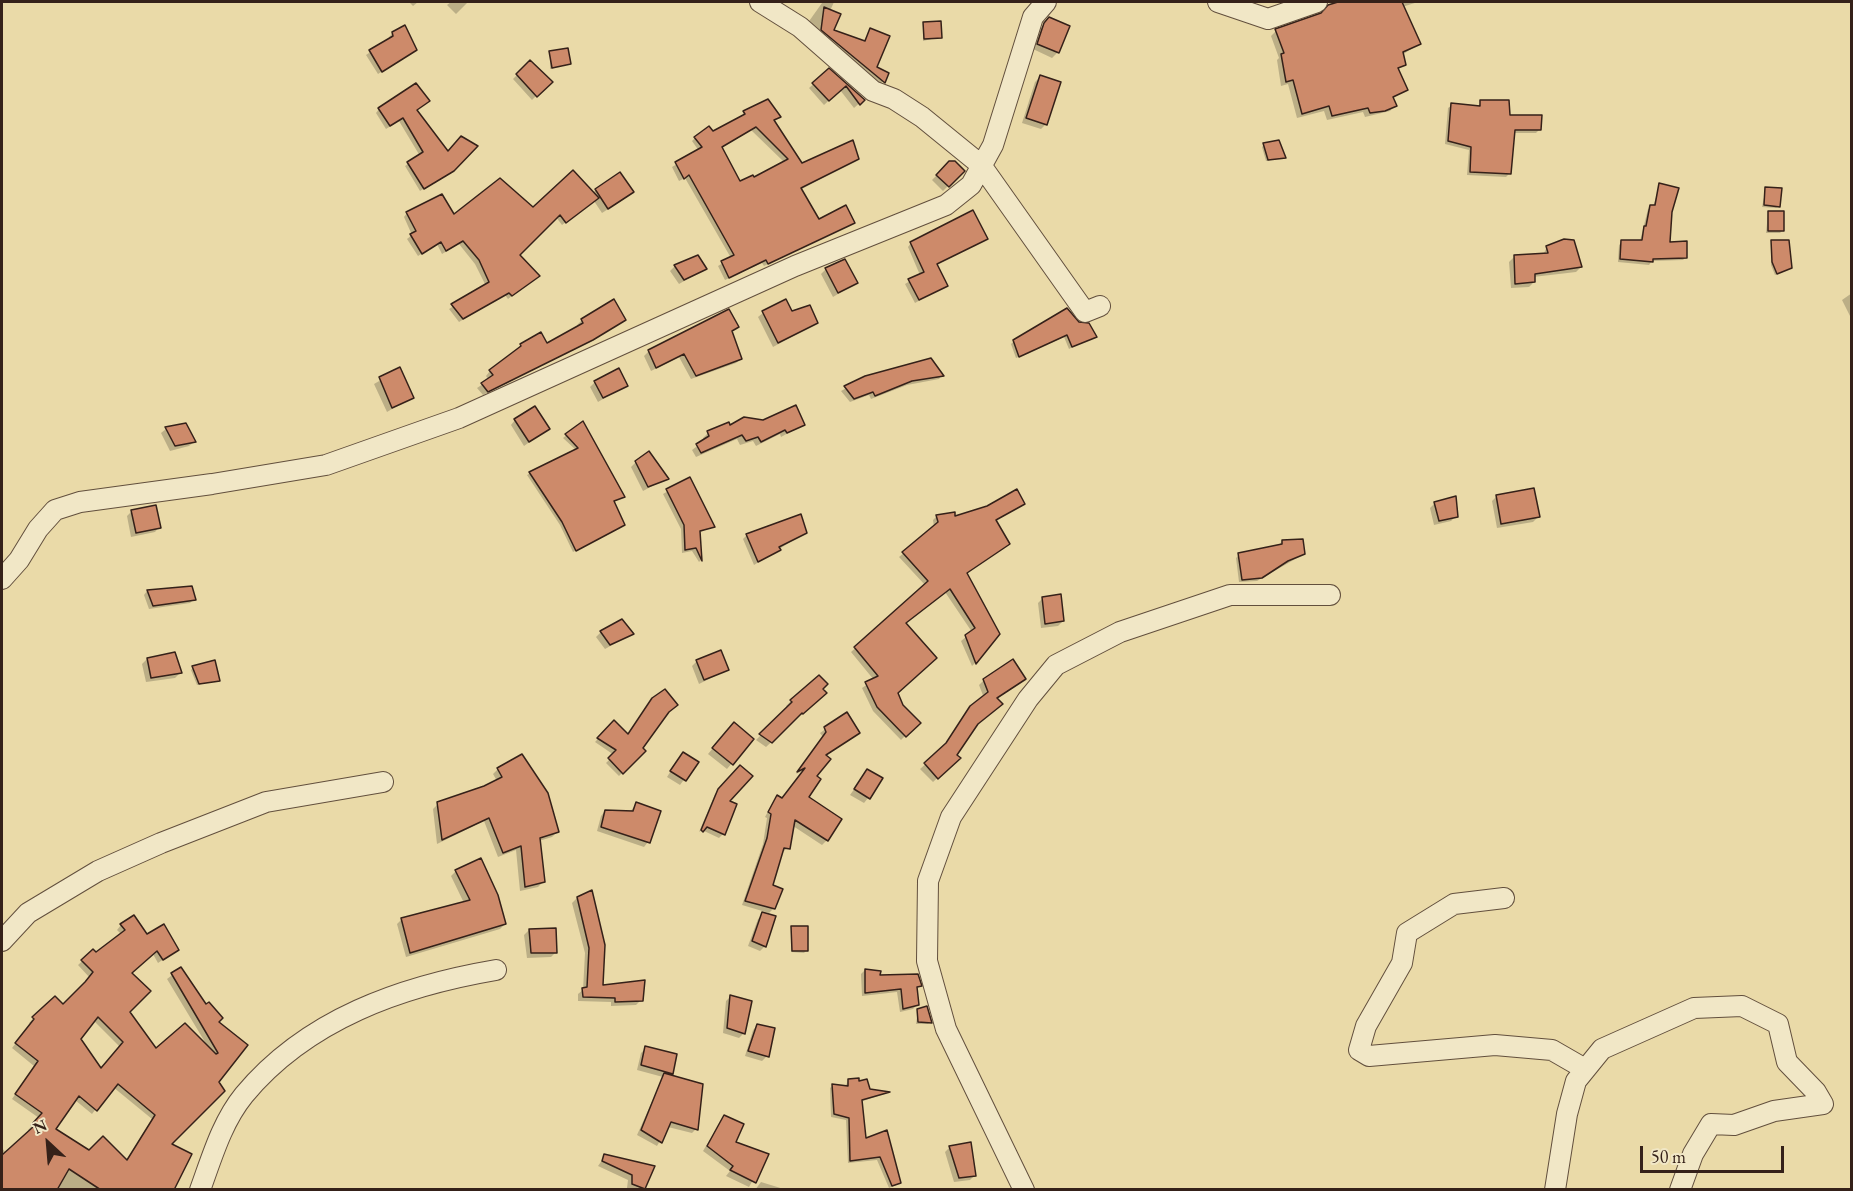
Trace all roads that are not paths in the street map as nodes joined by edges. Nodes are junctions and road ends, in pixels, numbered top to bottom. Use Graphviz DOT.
graph roads {
  1 [pos="760,2"];
  2 [pos="1046,2"];
  3 [pos="1218,2"];
  4 [pos="1317,2"];
  5 [pos="1267,10"];
  6 [pos="981,165"];
  7 [pos="1100,306"];
  8 [pos="2,579"];
  9 [pos="1330,595"];
  10 [pos="383,782"];
  11 [pos="1504,897"];
  12 [pos="2,941"];
  13 [pos="496,970"];
  14 [pos="1585,1069"];
  15 [pos="200,1190"];
  16 [pos="1024,1190"];
  17 [pos="1555,1190"];
  18 [pos="1680,1190"];
  1 -- 6 [label="street"];
  2 -- 6 [label="street"];
  3 -- 5 [label="street"];
  4 -- 5 [label="street"];
  6 -- 7 [label="street"];
  6 -- 8 [label="street"];
  9 -- 16 [label="street"];
  10 -- 12 [label="street"];
  11 -- 14 [label="street"];
  13 -- 15 [label="street"];
  14 -- 17 [label="street"];
  14 -- 18 [label="street"];
}
